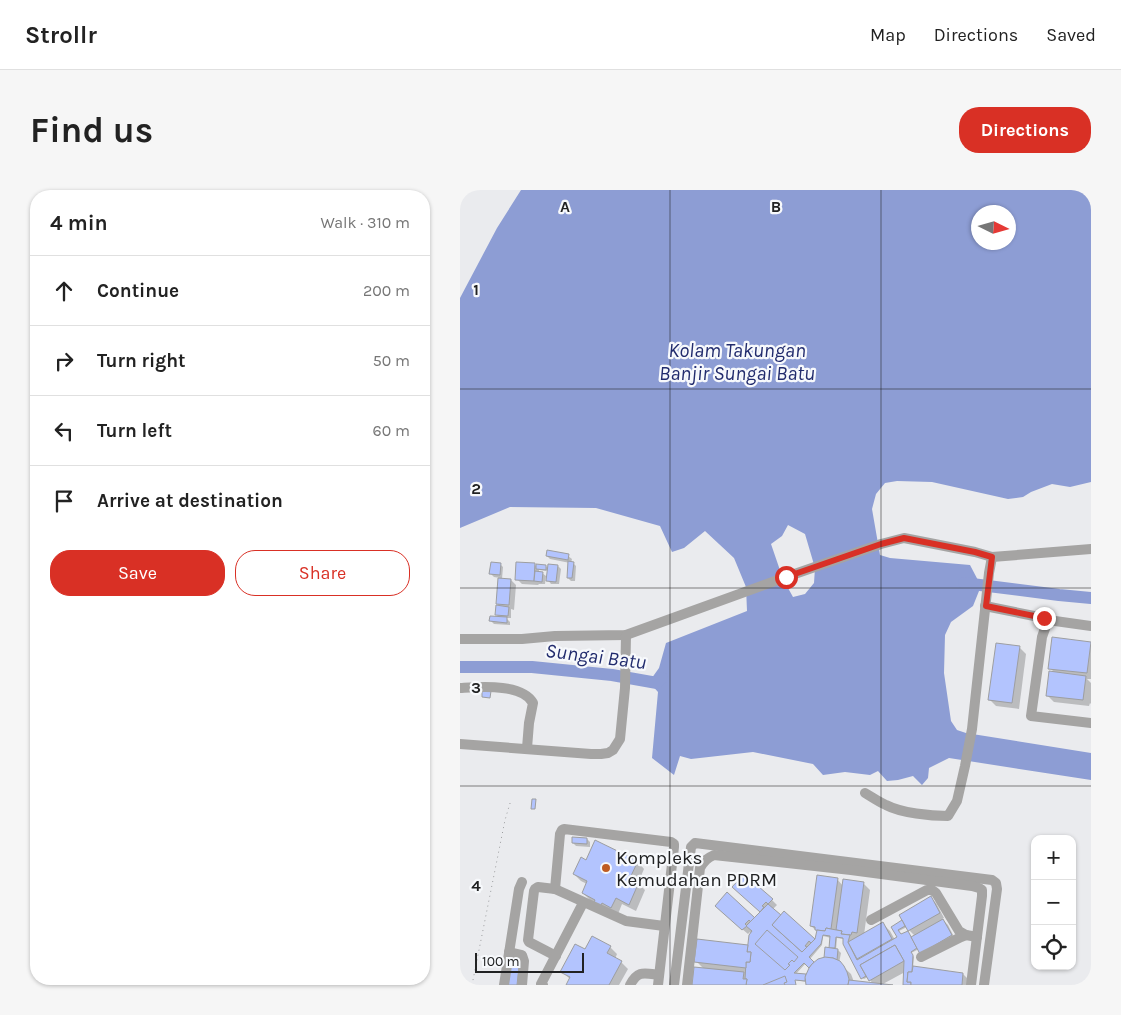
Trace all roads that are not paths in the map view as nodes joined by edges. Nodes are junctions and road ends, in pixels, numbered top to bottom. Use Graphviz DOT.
graph roads {
  1 [pos="1091,550"];
  2 [pos="992,557"];
  3 [pos="986,602"];
  4 [pos="1048,620"];
  5 [pos="1091,626"];
  6 [pos="626,635"];
  7 [pos="460,639"];
  8 [pos="460,688"];
  9 [pos="1091,723"];
  10 [pos="460,744"];
  11 [pos="527,748"];
  12 [pos="865,793"];
  13 [pos="522,882"];
  14 [pos="555,889"];
  15 [pos="584,902"];
  16 [pos="871,920"];
  17 [pos="664,926"];
  18 [pos="966,935"];
  19 [pos="977,937"];
  20 [pos="509,952"];
  21 [pos="556,956"];
  22 [pos="921,958"];
  23 [pos="658,980"];
  24 [pos="504,985"];
  25 [pos="522,985"];
  26 [pos="542,985"];
  27 [pos="630,985"];
  28 [pos="674,985"];
  29 [pos="687,985"];
  30 [pos="971,985"];
  31 [pos="984,985"];
  1 -- 2 [label="street"];
  2 -- 3 [label="street"];
  2 -- 6 [label="street"];
  3 -- 4 [label="street"];
  3 -- 12 [label="street"];
  4 -- 5 [label="street"];
  4 -- 9 [label="street"];
  6 -- 7 [label="street"];
  6 -- 11 [label="street"];
  8 -- 11 [label="street"];
  10 -- 11 [label="street"];
  13 -- 20 [label="street"];
  14 -- 15 [label="street"];
  14 -- 17 [label="street"];
  14 -- 21 [label="street"];
  15 -- 17 [label="street"];
  15 -- 21 [label="street"];
  16 -- 18 [label="street"];
  17 -- 23 [label="street"];
  18 -- 19 [label="street"];
  18 -- 22 [label="street"];
  19 -- 29 [label="street"];
  19 -- 30 [label="street"];
  20 -- 24 [label="street"];
  20 -- 25 [label="street"];
  21 -- 26 [label="street"];
  23 -- 27 [label="street"];
  28 -- 31 [label="street"];
}
